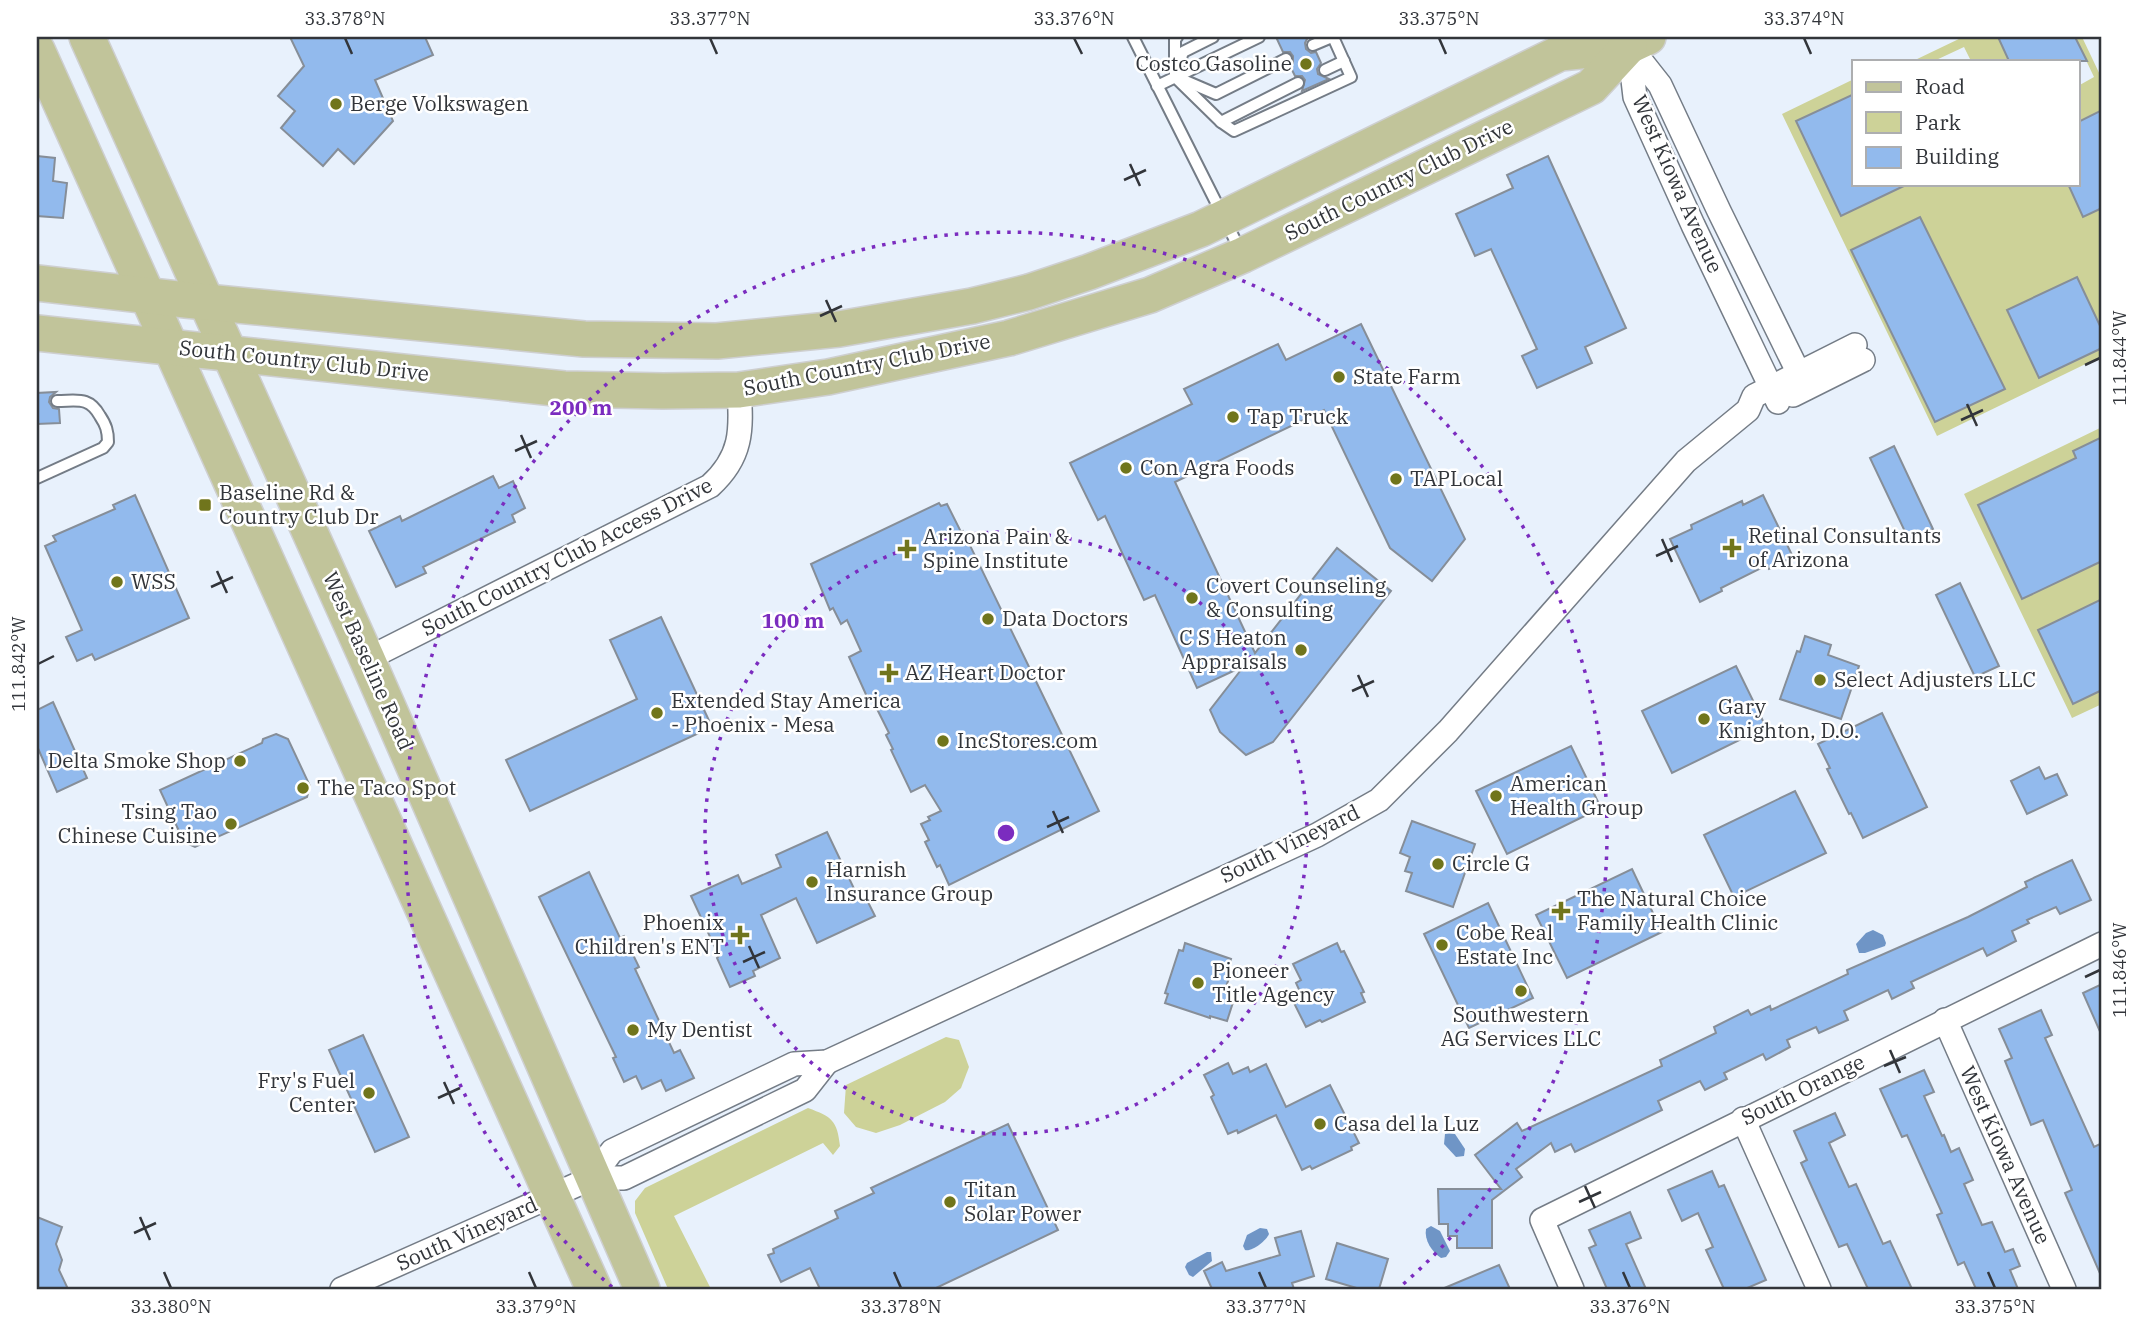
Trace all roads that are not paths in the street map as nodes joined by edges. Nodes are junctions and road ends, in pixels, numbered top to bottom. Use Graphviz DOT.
graph roads {
  1 [pos="87,37"];
  2 [pos="1133,37"];
  3 [pos="1178,37"];
  4 [pos="1213,37"];
  5 [pos="1259,37"];
  6 [pos="1333,37"];
  7 [pos="1638,41"];
  8 [pos="1313,45"];
  9 [pos="37,50"];
  10 [pos="1286,59"];
  11 [pos="1344,61"];
  12 [pos="1325,70"];
  13 [pos="1175,77"];
  14 [pos="1298,83"];
  15 [pos="44,85"];
  16 [pos="1157,86"];
  17 [pos="1221,122"];
  18 [pos="1224,217"];
  19 [pos="1243,255"];
  20 [pos="37,283"];
  21 [pos="148,295"];
  22 [pos="207,302"];
  23 [pos="37,333"];
  24 [pos="170,346"];
  25 [pos="229,352"];
  26 [pos="1859,352"];
  27 [pos="1802,381"];
  28 [pos="739,390"];
  29 [pos="1774,395"];
  30 [pos="57,401"];
  31 [pos="37,478"];
  32 [pos="367,659"];
  33 [pos="2102,944"];
  34 [pos="1945,1020"];
  35 [pos="1743,1119"];
  36 [pos="592,1178"];
  37 [pos="553,1196"];
  38 [pos="342,1289"];
  39 [pos="594,1289"];
  40 [pos="642,1289"];
  41 [pos="1572,1289"];
  42 [pos="1819,1289"];
  43 [pos="2064,1289"];
  1 -- 22 [label="main road, West Baseline Road"];
  2 -- 16 [label="lane"];
  3 -- 13 [label="lane"];
  4 -- 13 [label="lane"];
  5 -- 13 [label="lane"];
  6 -- 8 [label="lane"];
  6 -- 11 [label="lane"];
  7 -- 18 [label="main road, South Country Club Drive"];
  7 -- 19 [label="main road, South Country Club Drive"];
  7 -- 27 [label="street, West Kiowa Avenue"];
  7 -- 29 [label="street, West Kiowa Avenue"];
  9 -- 15 [label="main road"];
  10 -- 13 [label="lane"];
  11 -- 12 [label="lane"];
  11 -- 17 [label="lane"];
  13 -- 16 [label="lane"];
  13 -- 17 [label="lane"];
  14 -- 17 [label="lane"];
  15 -- 21 [label="main road"];
  16 -- 18 [label="lane"];
  18 -- 19 [label="lane"];
  18 -- 22 [label="main road, South Country Club Drive"];
  19 -- 28 [label="main road, South Country Club Drive"];
  20 -- 21 [label="main road, South Country Club Drive"];
  21 -- 22 [label="main road, South Country Club Drive"];
  21 -- 24 [label="main road"];
  22 -- 25 [label="main road, West Baseline Road"];
  23 -- 24 [label="main road, South Country Club Drive"];
  24 -- 25 [label="main road, South Country Club Drive"];
  24 -- 37 [label="main road"];
  25 -- 28 [label="main road, South Country Club Drive"];
  25 -- 32 [label="main road, West Baseline Road"];
  26 -- 27 [label="street, South Vineyard"];
  27 -- 29 [label="street, South Vineyard"];
  28 -- 32 [label="street, South Country Club Access Drive"];
  29 -- 36 [label="street, South Vineyard"];
  30 -- 31 [label="lane"];
  32 -- 36 [label="main road, West Baseline Road"];
  33 -- 34 [label="street, South Orange"];
  34 -- 35 [label="street, South Orange"];
  34 -- 43 [label="street, West Kiowa Avenue"];
  35 -- 41 [label="street, South Orange"];
  35 -- 42 [label="street"];
  36 -- 37 [label="street, South Vineyard"];
  36 -- 40 [label="main road, West Baseline Road"];
  37 -- 38 [label="street, South Vineyard"];
  37 -- 39 [label="main road"];
}
